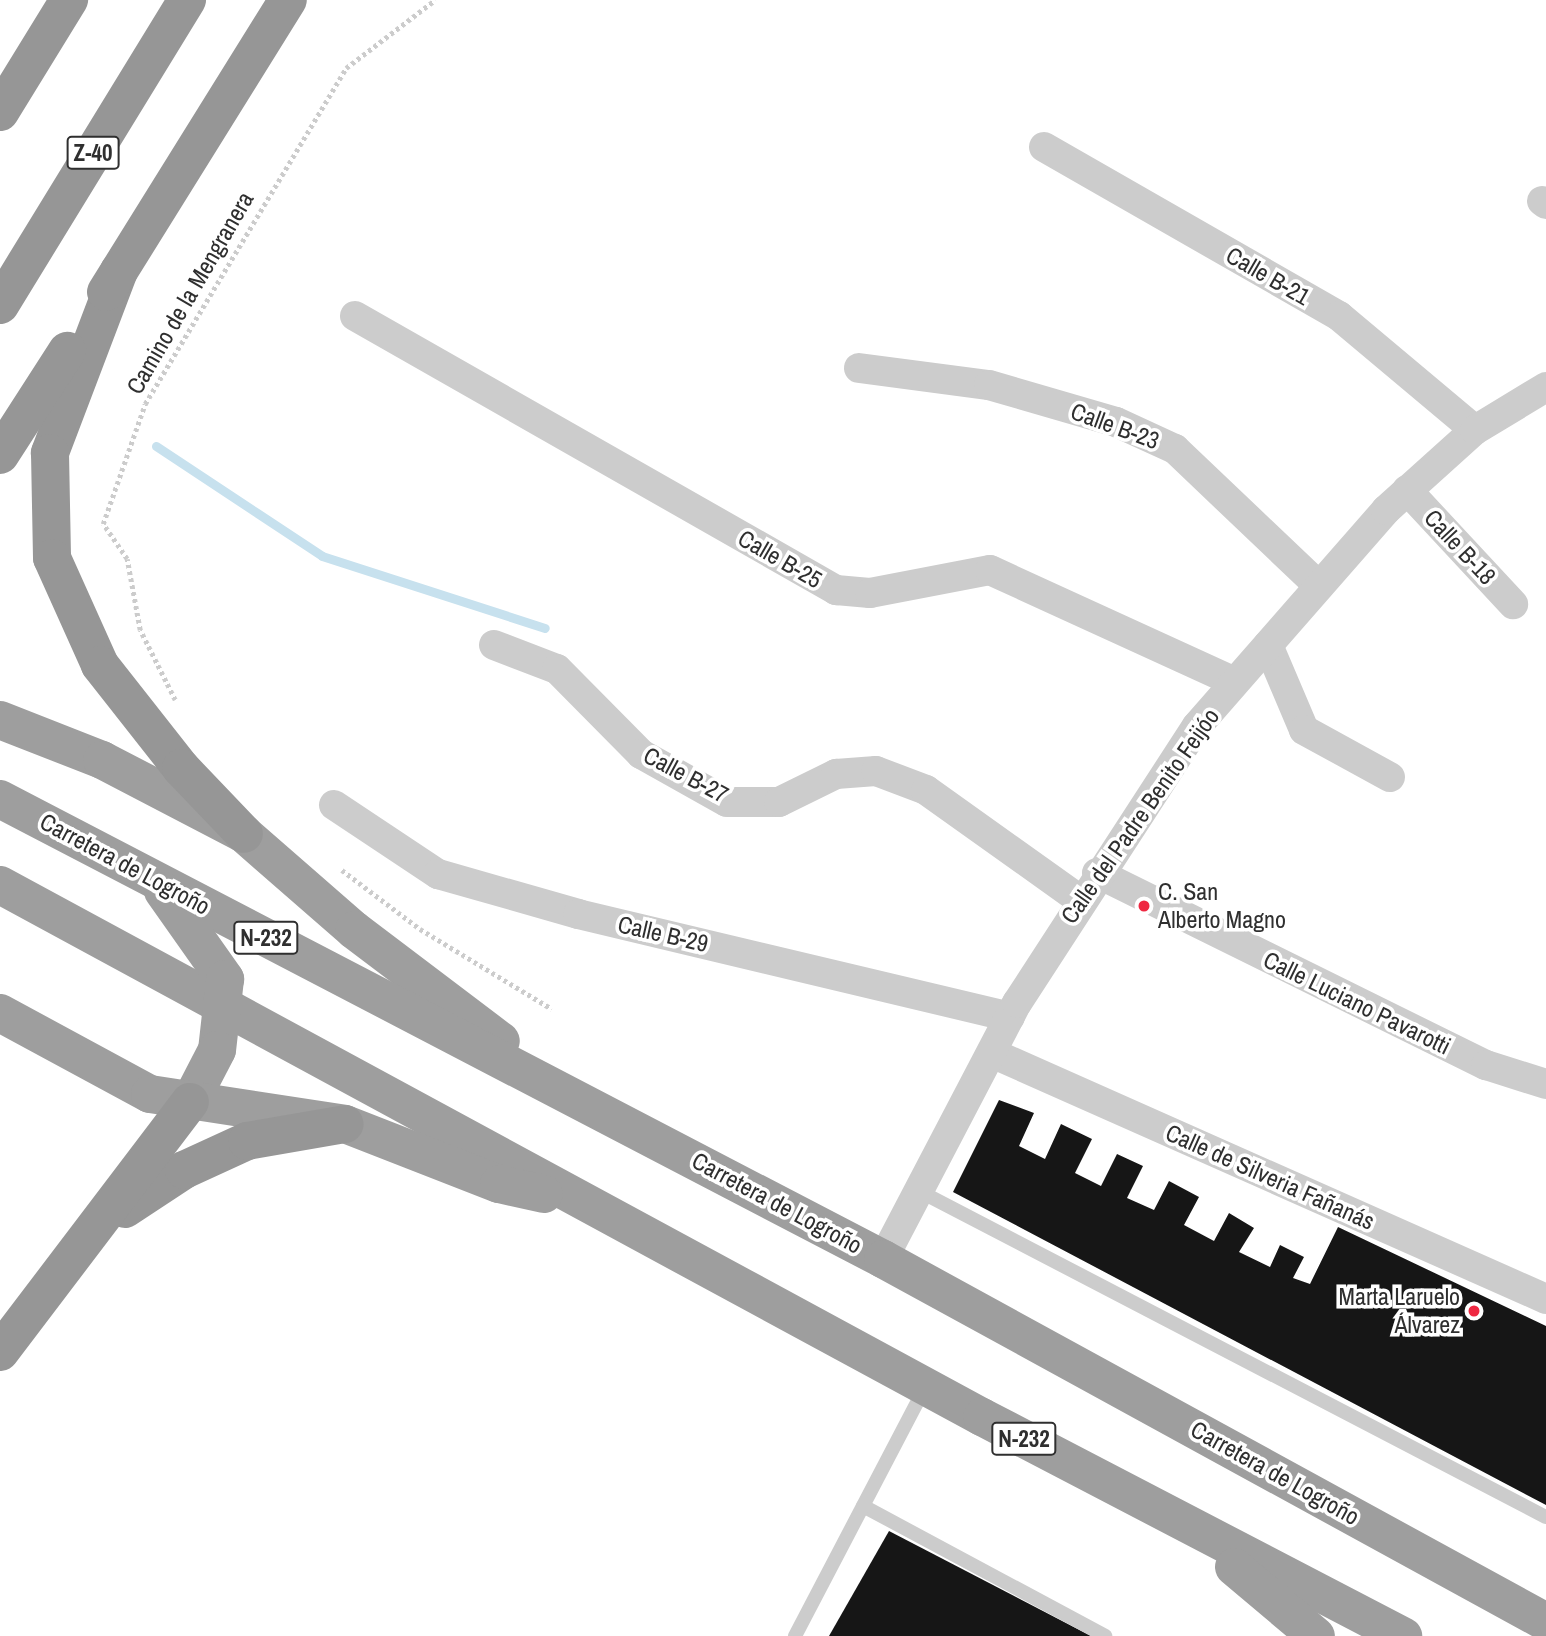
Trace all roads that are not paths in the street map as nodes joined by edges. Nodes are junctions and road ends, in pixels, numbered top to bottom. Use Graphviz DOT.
graph roads {
  1 [pos="69,0"];
  2 [pos="187,0"];
  3 [pos="288,0"];
  4 [pos="0,112"];
  5 [pos="1044,147"];
  6 [pos="120,271"];
  7 [pos="0,305"];
  8 [pos="355,316"];
  9 [pos="859,368"];
  10 [pos="1546,387"];
  11 [pos="1475,430"];
  12 [pos="0,455"];
  13 [pos="1407,490"];
  14 [pos="1319,586"];
  15 [pos="1513,604"];
  16 [pos="494,645"];
  17 [pos="1268,645"];
  18 [pos="1235,682"];
  19 [pos="0,720"];
  20 [pos="1390,777"];
  21 [pos="0,799"];
  22 [pos="334,805"];
  23 [pos="244,834"];
  24 [pos="1097,873"];
  25 [pos="156,881"];
  26 [pos="0,884"];
  27 [pos="1080,900"];
  28 [pos="225,1005"];
  29 [pos="0,1013"];
  30 [pos="1010,1017"];
  31 [pos="994,1054"];
  32 [pos="533,1075"];
  33 [pos="1546,1084"];
  34 [pos="190,1102"];
  35 [pos="345,1124"];
  36 [pos="923,1193"];
  37 [pos="597,1207"];
  38 [pos="96,1231"];
  39 [pos="883,1259"];
  40 [pos="1546,1299"];
  41 [pos="0,1352"];
  42 [pos="926,1386"];
  43 [pos="863,1506"];
  44 [pos="1546,1517"];
  45 [pos="1178,1520"];
  46 [pos="1545,1624"];
  47 [pos="795,1636"];
  48 [pos="1105,1636"];
  49 [pos="1316,1636"];
  50 [pos="1403,1636"];
  1 -- 4 [label="highway"];
  2 -- 7 [label="highway, Z-40"];
  3 -- 6 [label="highway"];
  5 -- 11 [label="street, Calle B-21"];
  6 -- 12 [label="highway"];
  6 -- 23 [label="highway"];
  8 -- 18 [label="street, Calle B-25"];
  9 -- 14 [label="street, Calle B-23"];
  10 -- 11 [label="street, Calle del Padre Benito Feijóo"];
  11 -- 13 [label="street, Calle del Padre Benito Feijóo"];
  13 -- 14 [label="street, Calle del Padre Benito Feijóo"];
  13 -- 15 [label="street, Calle B-18"];
  14 -- 17 [label="street, Calle del Padre Benito Feijóo"];
  16 -- 27 [label="street, Calle B-27"];
  17 -- 18 [label="street, Calle del Padre Benito Feijóo"];
  17 -- 20 [label="street"];
  18 -- 24 [label="street, Calle del Padre Benito Feijóo"];
  19 -- 23 [label="highway"];
  21 -- 25 [label="highway, Carretera de Logroño / N-232"];
  22 -- 30 [label="street, Calle B-29"];
  23 -- 32 [label="highway"];
  24 -- 27 [label="street, Calle del Padre Benito Feijóo"];
  24 -- 33 [label="street, Calle Luciano Pavarotti"];
  25 -- 28 [label="highway"];
  25 -- 32 [label="highway, Carretera de Logroño / N-232"];
  26 -- 28 [label="highway, N-232"];
  27 -- 30 [label="street, Calle del Padre Benito Feijóo"];
  28 -- 34 [label="highway"];
  28 -- 37 [label="highway, N-232"];
  29 -- 34 [label="highway"];
  30 -- 31 [label="street, Calle del Padre Benito Feijóo"];
  31 -- 36 [label="street, Calle del Padre Benito Feijóo"];
  31 -- 40 [label="street, Calle de Silveria Fañanás"];
  32 -- 39 [label="highway, Carretera de Logroño / N-232"];
  34 -- 35 [label="highway"];
  34 -- 38 [label="highway"];
  35 -- 37 [label="highway"];
  35 -- 38 [label="highway"];
  36 -- 39 [label="street, Calle del Padre Benito Feijóo"];
  36 -- 44 [label="lane"];
  37 -- 42 [label="highway, N-232"];
  38 -- 41 [label="highway"];
  39 -- 46 [label="highway, Carretera de Logroño / N-232"];
  42 -- 43 [label="lane"];
  42 -- 45 [label="highway, N-232"];
  43 -- 47 [label="lane"];
  43 -- 48 [label="lane"];
  45 -- 49 [label="highway"];
  45 -- 50 [label="highway, N-232"];
}
